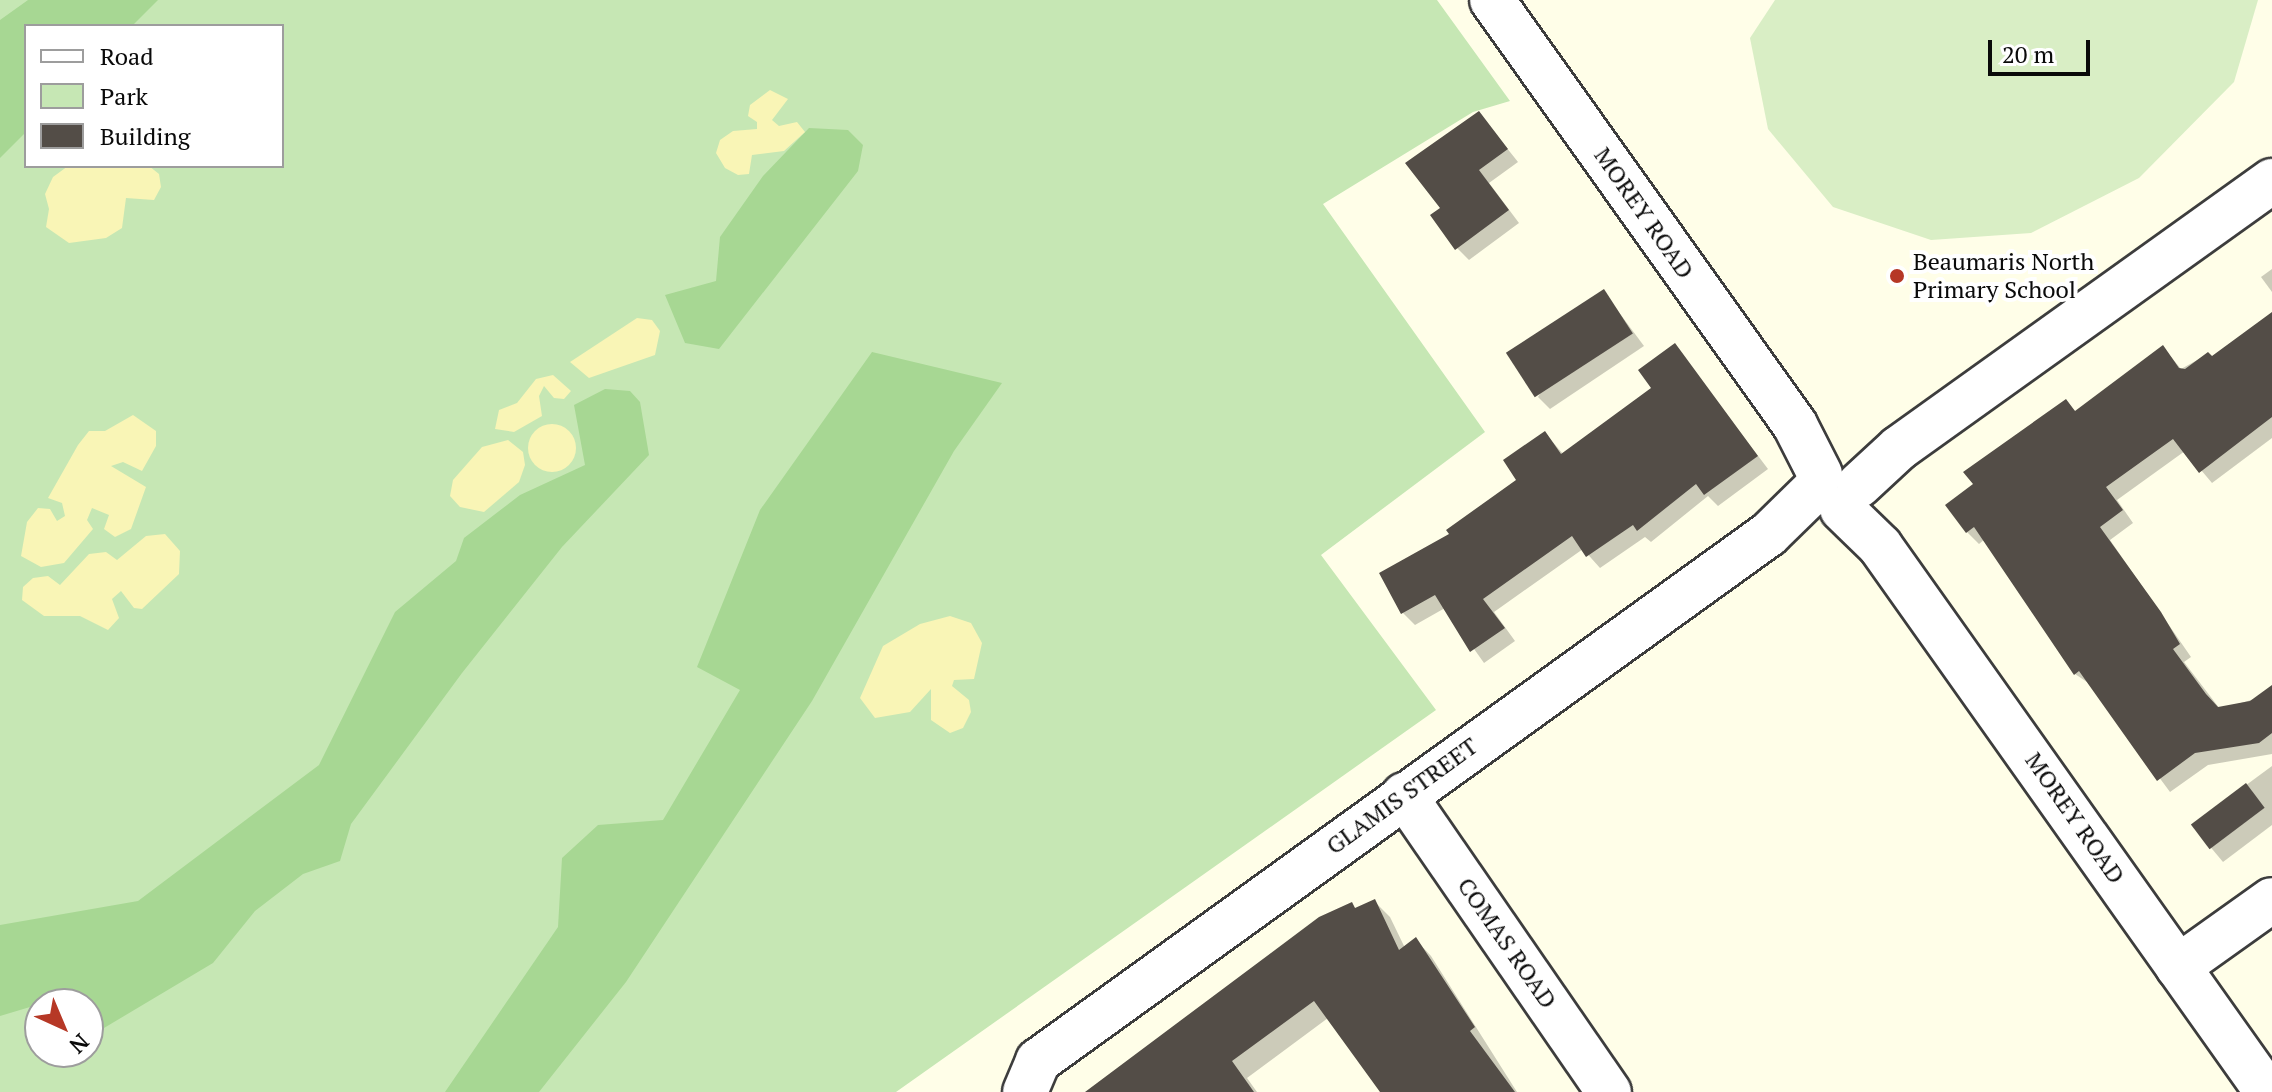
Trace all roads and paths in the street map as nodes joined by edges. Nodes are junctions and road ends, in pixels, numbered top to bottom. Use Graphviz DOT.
graph roads {
  1 [pos="1504,4"];
  2 [pos="2272,181"];
  3 [pos="1838,487"];
  4 [pos="1404,795"];
  5 [pos="2272,900"];
  6 [pos="2178,967"];
  7 [pos="1031,1077"];
  8 [pos="1609,1092"];
  9 [pos="2267,1092"];
  1 -- 3 [label="street, MOREY ROAD"];
  2 -- 3 [label="street, GLAMIS STREET"];
  3 -- 4 [label="street, GLAMIS STREET"];
  3 -- 6 [label="street, MOREY ROAD"];
  4 -- 7 [label="street, GLAMIS STREET"];
  4 -- 8 [label="street, COMAS ROAD"];
  5 -- 6 [label="street"];
  6 -- 9 [label="street, MOREY ROAD"];
}
